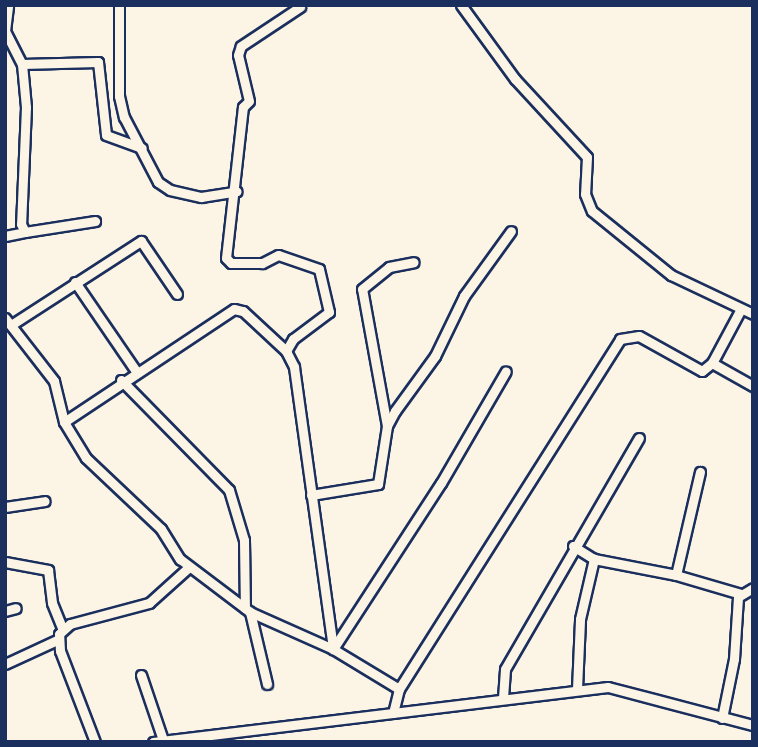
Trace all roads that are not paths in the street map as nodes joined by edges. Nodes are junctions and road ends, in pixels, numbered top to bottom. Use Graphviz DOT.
graph roads {
  1 [pos="8,5"];
  2 [pos="119,5"];
  3 [pos="461,5"];
  4 [pos="302,6"];
  5 [pos="5,31"];
  6 [pos="98,62"];
  7 [pos="118,62"];
  8 [pos="22,65"];
  9 [pos="142,148"];
  10 [pos="237,191"];
  11 [pos="95,221"];
  12 [pos="511,231"];
  13 [pos="25,232"];
  14 [pos="5,236"];
  15 [pos="414,262"];
  16 [pos="75,282"];
  17 [pos="177,294"];
  18 [pos="741,309"];
  19 [pos="753,314"];
  20 [pos="8,321"];
  21 [pos="286,351"];
  22 [pos="712,363"];
  23 [pos="136,371"];
  24 [pos="506,371"];
  25 [pos="121,380"];
  26 [pos="753,386"];
  27 [pos="64,422"];
  28 [pos="387,426"];
  29 [pos="639,438"];
  30 [pos="700,472"];
  31 [pos="311,495"];
  32 [pos="45,501"];
  33 [pos="5,507"];
  34 [pos="573,546"];
  35 [pos="594,559"];
  36 [pos="5,562"];
  37 [pos="189,567"];
  38 [pos="676,575"];
  39 [pos="753,588"];
  40 [pos="741,594"];
  41 [pos="16,608"];
  42 [pos="247,610"];
  43 [pos="5,611"];
  44 [pos="62,628"];
  45 [pos="57,640"];
  46 [pos="333,649"];
  47 [pos="5,663"];
  48 [pos="141,675"];
  49 [pos="267,684"];
  50 [pos="399,689"];
  51 [pos="577,689"];
  52 [pos="503,698"];
  53 [pos="393,713"];
  54 [pos="722,718"];
  55 [pos="753,725"];
  56 [pos="163,740"];
  57 [pos="95,742"];
  58 [pos="153,742"];
  1 -- 5 [label="street"];
  2 -- 7 [label="street"];
  3 -- 18 [label="street"];
  4 -- 10 [label="street"];
  5 -- 8 [label="street"];
  6 -- 7 [label="street"];
  6 -- 8 [label="street"];
  6 -- 9 [label="street"];
  7 -- 9 [label="street"];
  8 -- 13 [label="street"];
  9 -- 10 [label="street"];
  10 -- 21 [label="street"];
  11 -- 13 [label="street"];
  12 -- 28 [label="street"];
  13 -- 14 [label="street"];
  15 -- 28 [label="street"];
  16 -- 17 [label="street"];
  16 -- 20 [label="street"];
  16 -- 23 [label="street"];
  18 -- 19 [label="street"];
  18 -- 22 [label="street"];
  20 -- 27 [label="street"];
  21 -- 23 [label="street"];
  21 -- 31 [label="street"];
  22 -- 26 [label="street"];
  22 -- 50 [label="street"];
  23 -- 25 [label="street"];
  24 -- 46 [label="street"];
  25 -- 27 [label="street"];
  25 -- 42 [label="street"];
  27 -- 37 [label="street"];
  28 -- 31 [label="street"];
  29 -- 34 [label="street"];
  30 -- 38 [label="street"];
  31 -- 46 [label="street"];
  32 -- 33 [label="street"];
  34 -- 35 [label="street"];
  34 -- 52 [label="street"];
  35 -- 38 [label="street"];
  35 -- 51 [label="street"];
  36 -- 44 [label="street"];
  37 -- 42 [label="street"];
  37 -- 44 [label="street"];
  38 -- 40 [label="street"];
  39 -- 40 [label="street"];
  40 -- 54 [label="street"];
  41 -- 43 [label="street"];
  42 -- 46 [label="street"];
  42 -- 49 [label="street"];
  44 -- 45 [label="street"];
  45 -- 47 [label="street"];
  45 -- 57 [label="street"];
  46 -- 50 [label="street"];
  48 -- 56 [label="street"];
  50 -- 53 [label="street"];
  51 -- 52 [label="street"];
  51 -- 54 [label="street"];
  52 -- 53 [label="street"];
  53 -- 56 [label="street"];
  54 -- 55 [label="street"];
  56 -- 58 [label="street"];
}
